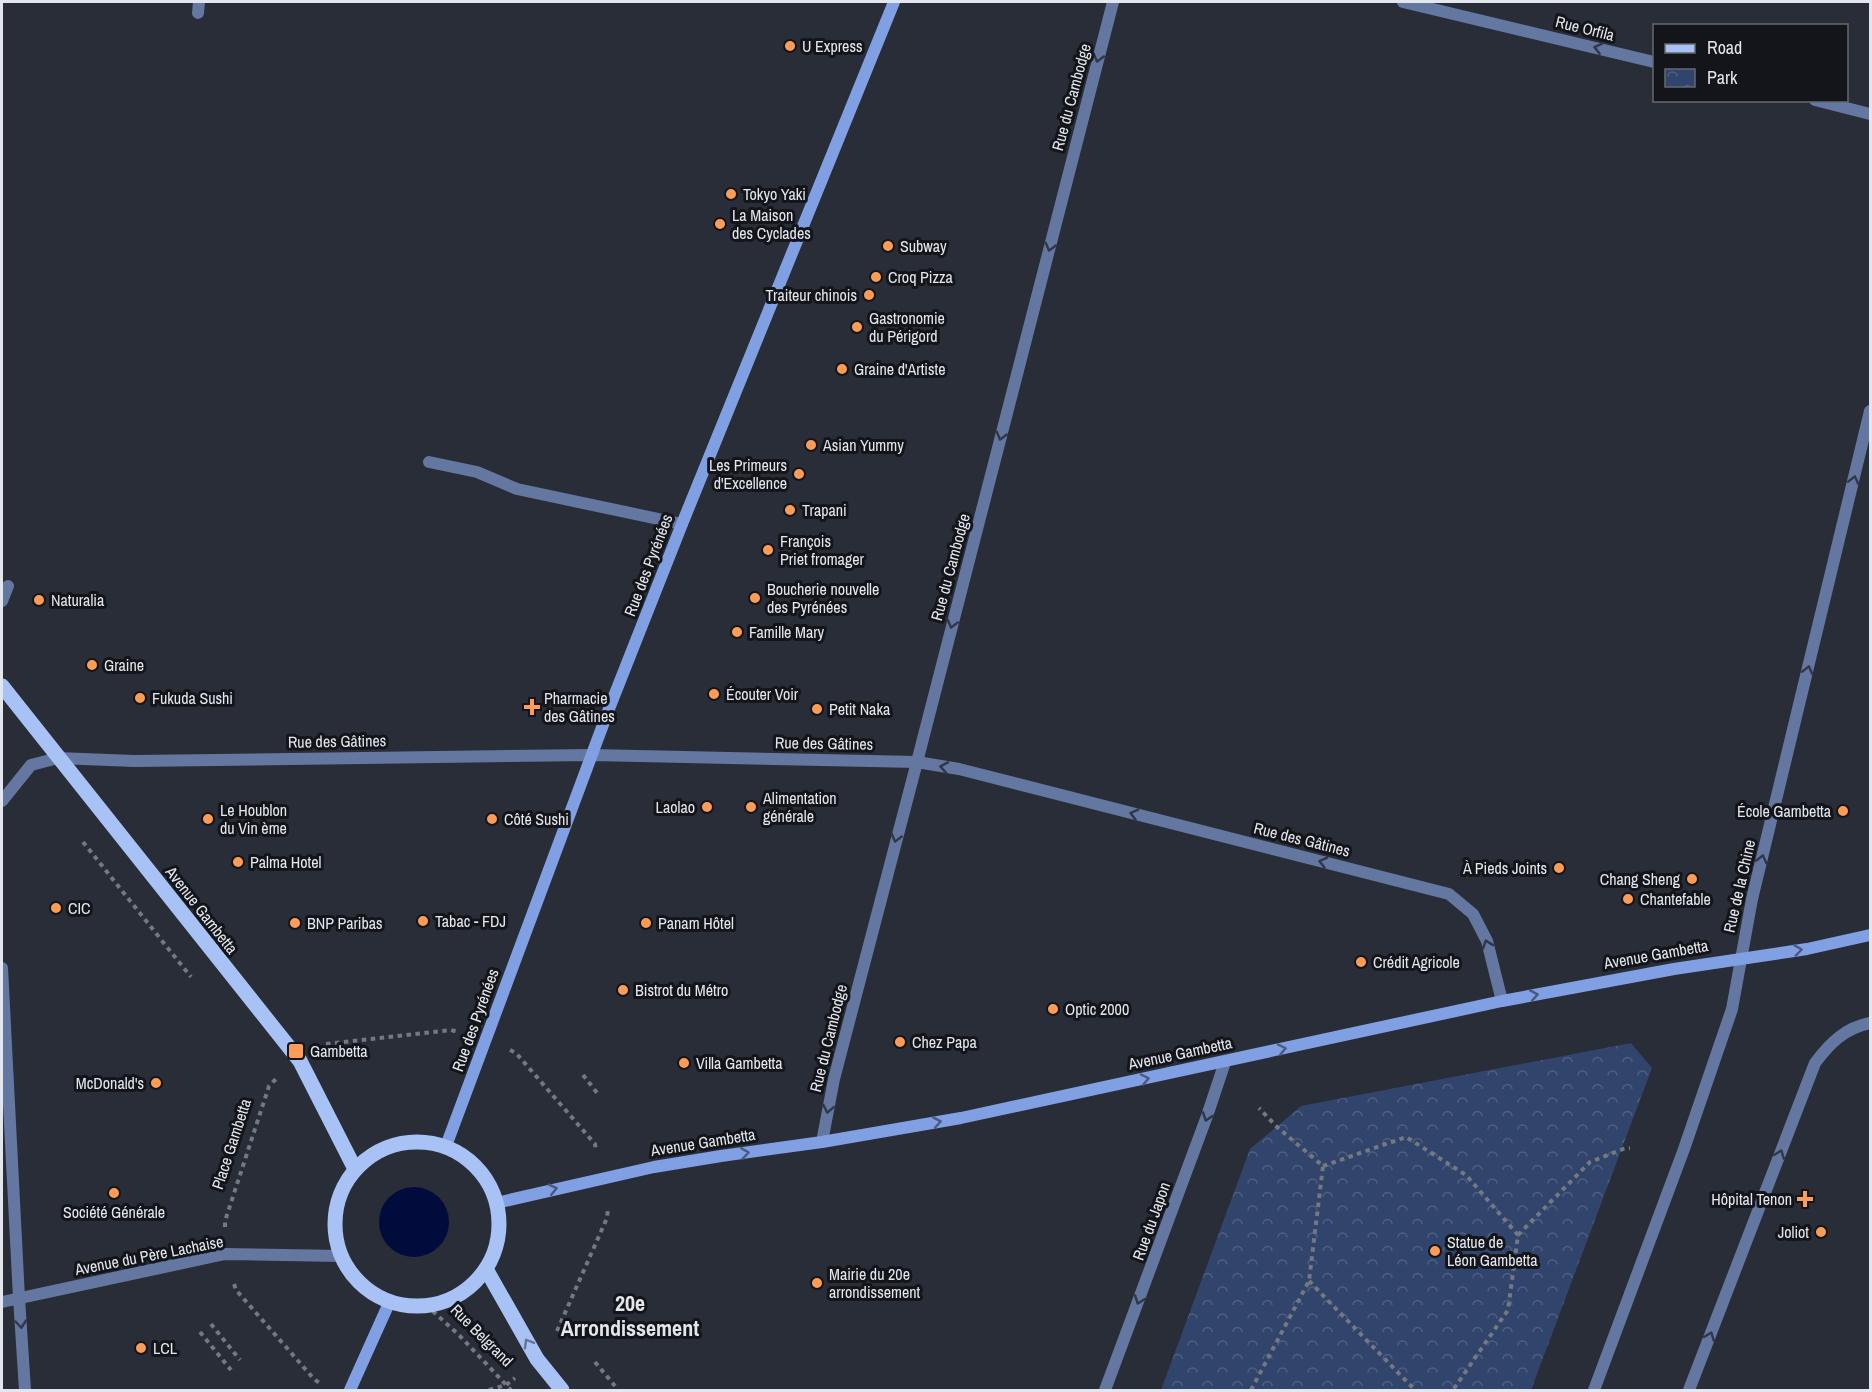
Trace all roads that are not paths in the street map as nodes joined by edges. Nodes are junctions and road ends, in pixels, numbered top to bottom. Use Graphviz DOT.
graph roads {
  1 [pos="894,2"];
  2 [pos="1113,2"];
  3 [pos="1403,2"];
  4 [pos="1653,62"];
  5 [pos="1823,102"];
  6 [pos="1870,114"];
  7 [pos="1870,411"];
  8 [pos="429,462"];
  9 [pos="682,524"];
  10 [pos="8,586"];
  11 [pos="2,601"];
  12 [pos="2,686"];
  13 [pos="592,755"];
  14 [pos="58,758"];
  15 [pos="917,762"];
  16 [pos="2,801"];
  17 [pos="1870,935"];
  18 [pos="1740,957"];
  19 [pos="2,968"];
  20 [pos="1502,1001"];
  21 [pos="1870,1023"];
  22 [pos="1225,1062"];
  23 [pos="822,1142"];
  24 [pos="446,1146"];
  25 [pos="355,1168"];
  26 [pos="496,1203"];
  27 [pos="340,1256"];
  28 [pos="486,1269"];
  29 [pos="19,1298"];
  30 [pos="390,1301"];
  31 [pos="2,1302"];
  32 [pos="25,1390"];
  33 [pos="350,1390"];
  34 [pos="562,1390"];
  35 [pos="1105,1390"];
  36 [pos="1594,1390"];
  37 [pos="1689,1390"];
  1 -- 9 [label="main road, Rue des Pyrénées"];
  2 -- 15 [label="street, Rue du Cambodge, one-way"];
  4 -- 3 [label="street, Rue Orfila, one-way"];
  5 -- 6 [label="street"];
  18 -- 7 [label="street, Rue de la Chine, one-way"];
  8 -- 9 [label="street"];
  9 -- 13 [label="main road, Rue des Pyrénées"];
  10 -- 11 [label="street"];
  12 -- 14 [label="main road, Avenue Gambetta"];
  13 -- 14 [label="street, Rue des Gâtines"];
  13 -- 15 [label="street, Rue des Gâtines"];
  13 -- 24 [label="main road, Rue des Pyrénées"];
  14 -- 16 [label="street, Rue des Gâtines"];
  14 -- 25 [label="main road, Avenue Gambetta"];
  20 -- 15 [label="street, Rue des Gâtines, one-way"];
  15 -- 23 [label="street, Rue du Cambodge, one-way"];
  18 -- 17 [label="main road, Avenue Gambetta, one-way"];
  20 -- 18 [label="main road, Avenue Gambetta, one-way"];
  18 -- 36 [label="street, Rue de la Chine"];
  19 -- 29 [label="street"];
  22 -- 20 [label="main road, Avenue Gambetta, one-way"];
  37 -- 21 [label="street, one-way"];
  23 -- 22 [label="main road, Avenue Gambetta, one-way"];
  22 -- 35 [label="street, Rue du Japon, one-way"];
  26 -- 23 [label="main road, Avenue Gambetta, one-way"];
  24 -- 25 [label="main road"];
  24 -- 26 [label="main road"];
  25 -- 27 [label="main road"];
  26 -- 28 [label="main road"];
  27 -- 29 [label="street, Avenue du Père Lachaise"];
  27 -- 30 [label="main road"];
  28 -- 30 [label="main road"];
  34 -- 28 [label="main road, Rue Belgrand, one-way"];
  29 -- 31 [label="street, Avenue du Père Lachaise"];
  29 -- 32 [label="street, one-way"];
  30 -- 33 [label="main road"];
}
